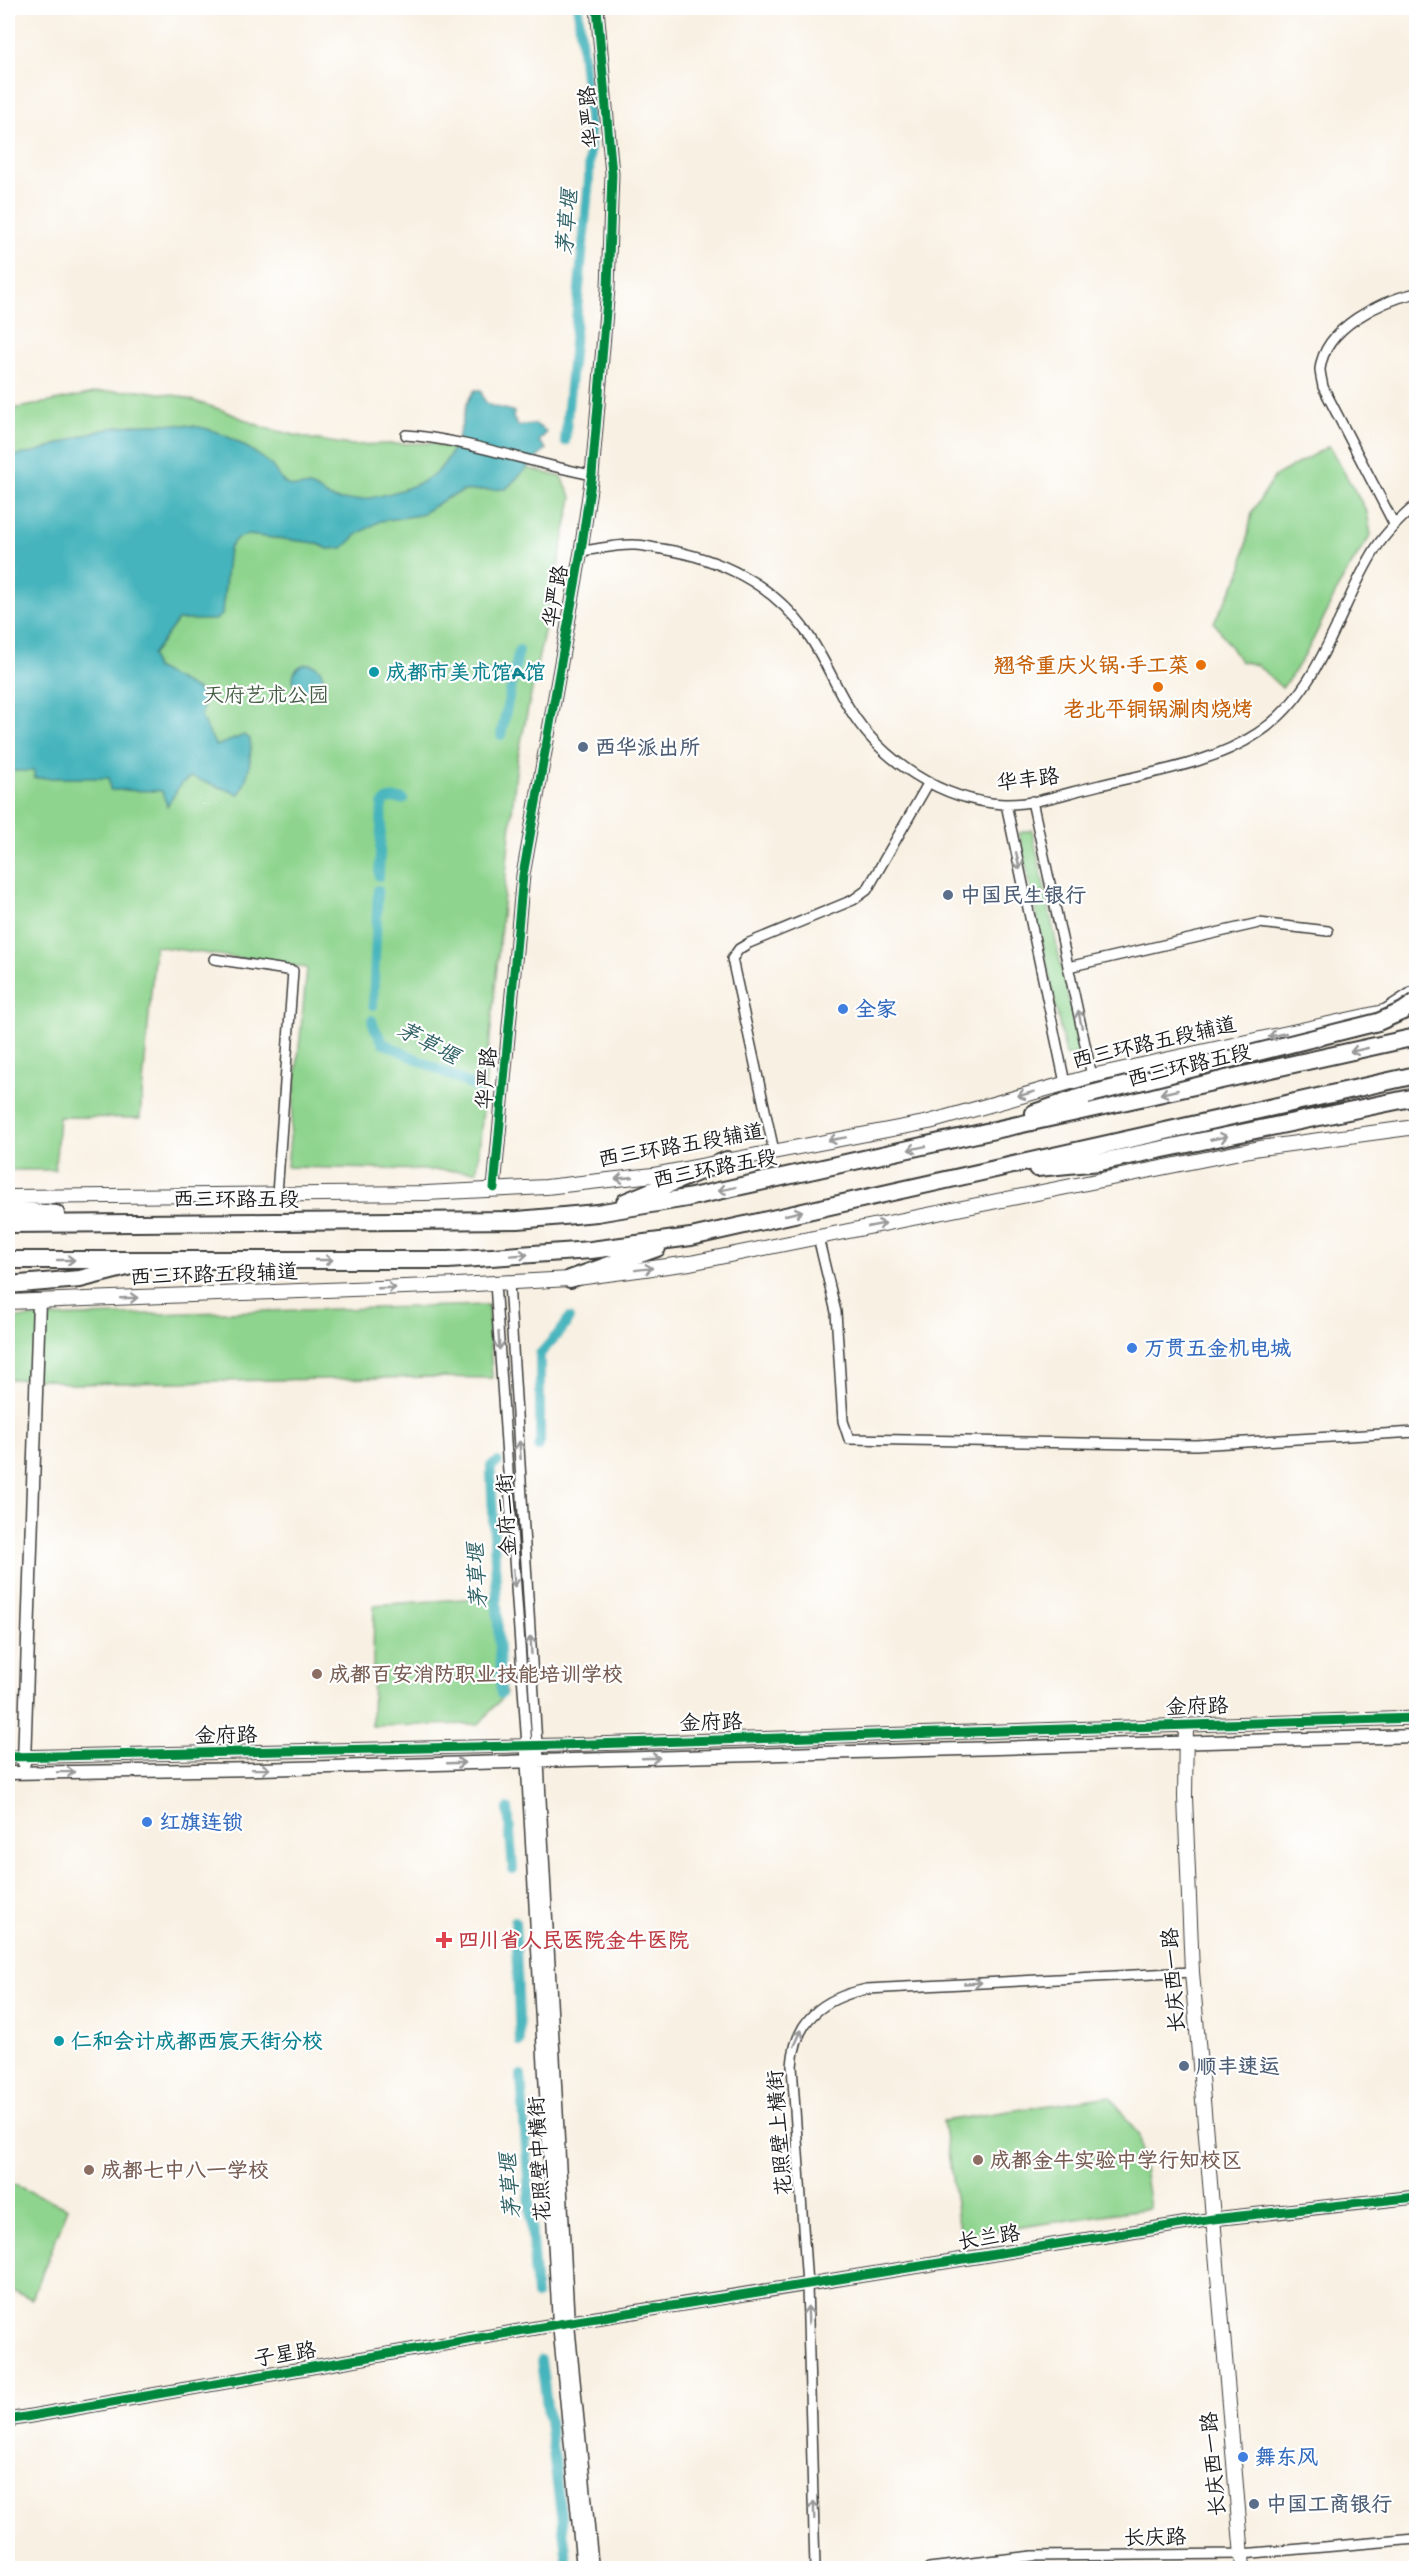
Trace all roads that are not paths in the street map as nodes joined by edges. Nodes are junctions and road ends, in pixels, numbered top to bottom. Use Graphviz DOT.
graph roads {
  1 [pos="597,8"];
  2 [pos="1416,293"];
  3 [pos="406,435"];
  4 [pos="592,475"];
  5 [pos="1416,505"];
  6 [pos="1394,524"];
  7 [pos="581,551"];
  8 [pos="929,782"];
  9 [pos="1032,801"];
  10 [pos="1006,804"];
  11 [pos="1328,931"];
  12 [pos="214,959"];
  13 [pos="1068,967"];
  14 [pos="1416,991"];
  15 [pos="1416,1003"];
  16 [pos="1385,1011"];
  17 [pos="1416,1037"];
  18 [pos="1416,1075"];
  19 [pos="1092,1076"];
  20 [pos="1065,1083"];
  21 [pos="1416,1099"];
  22 [pos="1416,1127"];
  23 [pos="959,1139"];
  24 [pos="774,1150"];
  25 [pos="727,1160"];
  26 [pos="963,1176"];
  27 [pos="494,1188"];
  28 [pos="277,1194"];
  29 [pos="8,1197"];
  30 [pos="8,1210"];
  31 [pos="597,1213"];
  32 [pos="89,1221"];
  33 [pos="8,1224"];
  34 [pos="691,1237"];
  35 [pos="818,1237"];
  36 [pos="8,1260"];
  37 [pos="156,1260"];
  38 [pos="570,1278"];
  39 [pos="502,1283"];
  40 [pos="8,1285"];
  41 [pos="39,1301"];
  42 [pos="8,1302"];
  43 [pos="1416,1432"];
  44 [pos="1416,1718"];
  45 [pos="1186,1725"];
  46 [pos="1416,1736"];
  47 [pos="1186,1743"];
  48 [pos="532,1745"];
  49 [pos="8,1757"];
  50 [pos="25,1757"];
  51 [pos="533,1761"];
  52 [pos="8,1773"];
  53 [pos="24,1773"];
  54 [pos="1192,1972"];
  55 [pos="1416,2197"];
  56 [pos="1213,2219"];
  57 [pos="807,2285"];
  58 [pos="564,2324"];
  59 [pos="8,2420"];
  60 [pos="1416,2539"];
  61 [pos="1242,2554"];
  62 [pos="583,2568"];
  63 [pos="592,2568"];
  64 [pos="815,2568"];
  65 [pos="929,2568"];
  66 [pos="1243,2568"];
  1 -- 4 [label="street, 华严路"];
  2 -- 6 [label="street"];
  3 -- 4 [label="street"];
  4 -- 7 [label="street, 华严路"];
  5 -- 6 [label="street, 华丰路"];
  6 -- 9 [label="street, 华丰路"];
  7 -- 8 [label="street, 华丰路"];
  7 -- 27 [label="street, 华严路"];
  8 -- 10 [label="street, 华丰路"];
  8 -- 24 [label="street"];
  9 -- 10 [label="street, 华丰路"];
  9 -- 13 [label="street"];
  10 -- 20 [label="street, one-way"];
  11 -- 13 [label="street"];
  12 -- 28 [label="street"];
  19 -- 13 [label="street, one-way"];
  14 -- 16 [label="street"];
  15 -- 16 [label="main road, 西三环路五段辅道"];
  15 -- 23 [label="highway, bridge"];
  16 -- 19 [label="main road, 西三环路五段辅道, one-way"];
  17 -- 23 [label="highway, 西三环路五段, one-way"];
  18 -- 26 [label="highway"];
  19 -- 20 [label="main road, 西三环路五段辅道"];
  20 -- 24 [label="main road, 西三环路五段辅道, one-way"];
  26 -- 21 [label="highway, one-way"];
  35 -- 22 [label="main road, 西三环路五段辅道, one-way"];
  23 -- 31 [label="highway, 西三环路五段, one-way"];
  24 -- 25 [label="main road, 西三环路五段辅道"];
  25 -- 27 [label="main road, 西三环路五段辅道, one-way"];
  25 -- 31 [label="highway"];
  34 -- 26 [label="highway, one-way"];
  27 -- 28 [label="main road, 西三环路五段辅道"];
  28 -- 29 [label="main road, 西三环路五段辅道"];
  30 -- 32 [label="highway"];
  31 -- 32 [label="highway, 西三环路五段"];
  32 -- 33 [label="highway, 西三环路五段"];
  37 -- 34 [label="highway, one-way"];
  34 -- 38 [label="highway"];
  38 -- 35 [label="main road, 西三环路五段辅道, one-way"];
  35 -- 43 [label="street"];
  36 -- 37 [label="highway, one-way"];
  37 -- 40 [label="highway"];
  38 -- 39 [label="main road, 西三环路五段辅道"];
  41 -- 39 [label="main road, 西三环路五段辅道, one-way"];
  39 -- 48 [label="street, 金府二街, one-way"];
  48 -- 39 [label="street, 金府二街, one-way"];
  41 -- 42 [label="main road, 西三环路五段辅道"];
  41 -- 50 [label="street"];
  44 -- 45 [label="street, 金府路"];
  45 -- 47 [label="main road, 长庆西一路"];
  45 -- 48 [label="street, 金府路"];
  46 -- 47 [label="street, 金府路"];
  51 -- 47 [label="street, 金府路, one-way"];
  47 -- 54 [label="main road, 长庆西一路"];
  48 -- 50 [label="street, 金府路"];
  48 -- 51 [label="street, 花照壁中横街"];
  49 -- 50 [label="street, 金府路"];
  50 -- 53 [label="street"];
  53 -- 51 [label="street, 金府路, one-way"];
  51 -- 58 [label="street, 花照壁中横街"];
  52 -- 53 [label="street, 金府路"];
  54 -- 56 [label="main road, 长庆西一路"];
  57 -- 54 [label="street, 花照壁上横街, one-way"];
  55 -- 56 [label="street, 长兰路"];
  56 -- 57 [label="street, 长兰路"];
  56 -- 61 [label="main road, 长庆西一路"];
  57 -- 58 [label="street, 长兰路"];
  64 -- 57 [label="street, 花照壁上横街, one-way"];
  58 -- 59 [label="street, 子星路"];
  58 -- 62 [label="street, 花照壁中横街"];
  58 -- 63 [label="street, 花照壁中横街"];
  60 -- 61 [label="street, 长庆路"];
  61 -- 65 [label="street, 长庆路"];
  61 -- 66 [label="main road, 长庆西一路"];
}
